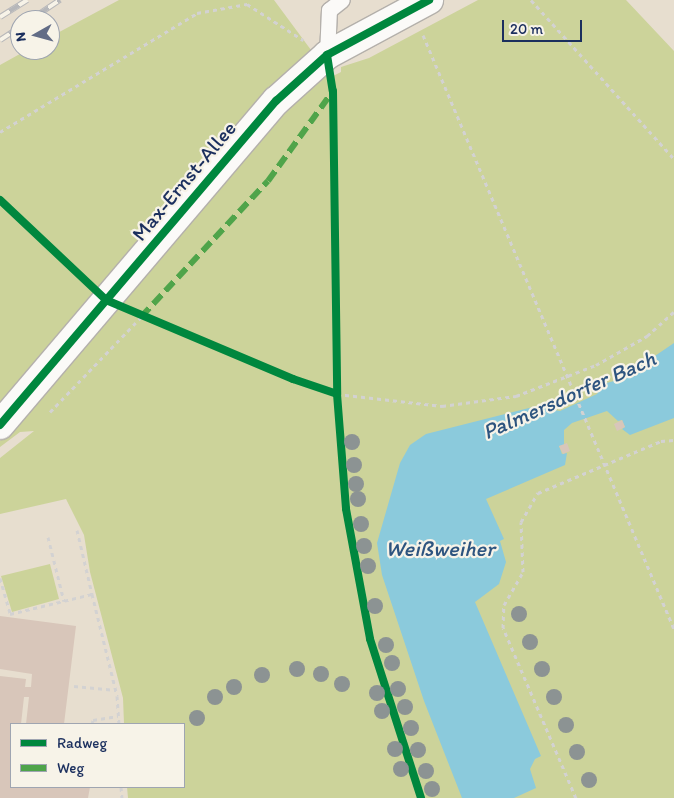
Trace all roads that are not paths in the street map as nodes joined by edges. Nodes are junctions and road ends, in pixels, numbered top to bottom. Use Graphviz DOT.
graph roads {
  1 [pos="342,0"];
  2 [pos="421,4"];
  3 [pos="327,55"];
  4 [pos="0,426"];
  1 -- 3 [label="lane"];
  2 -- 3 [label="street, Max-Ernst-Allee"];
  3 -- 4 [label="street, Max-Ernst-Allee"];
}
